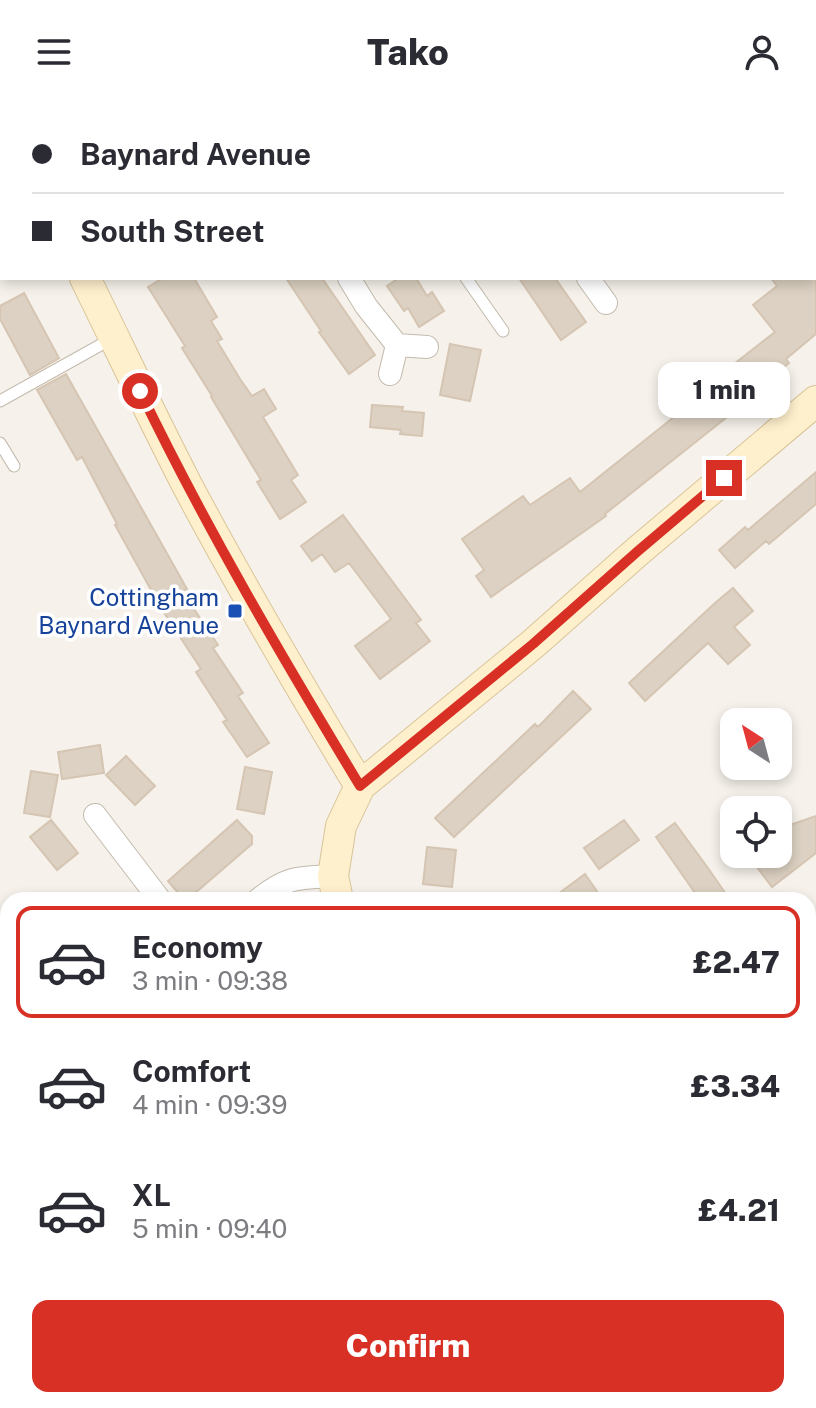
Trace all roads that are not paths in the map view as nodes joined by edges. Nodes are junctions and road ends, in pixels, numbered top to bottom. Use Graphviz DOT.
graph roads {
  1 [pos="86,280"];
  2 [pos="350,280"];
  3 [pos="467,280"];
  4 [pos="589,280"];
  5 [pos="606,303"];
  6 [pos="503,331"];
  7 [pos="114,337"];
  8 [pos="397,345"];
  9 [pos="427,347"];
  10 [pos="390,374"];
  11 [pos="0,401"];
  12 [pos="816,401"];
  13 [pos="0,443"];
  14 [pos="14,466"];
  15 [pos="360,786"];
  16 [pos="95,815"];
  17 [pos="336,888"];
  18 [pos="154,892"];
  19 [pos="268,892"];
  1 -- 7 [label="main road"];
  2 -- 8 [label="street"];
  3 -- 6 [label="lane"];
  4 -- 5 [label="street"];
  7 -- 11 [label="lane"];
  7 -- 15 [label="main road"];
  8 -- 9 [label="street"];
  8 -- 10 [label="street"];
  12 -- 15 [label="main road"];
  13 -- 14 [label="lane"];
  15 -- 17 [label="main road"];
  16 -- 18 [label="street"];
  17 -- 19 [label="street"];
}
